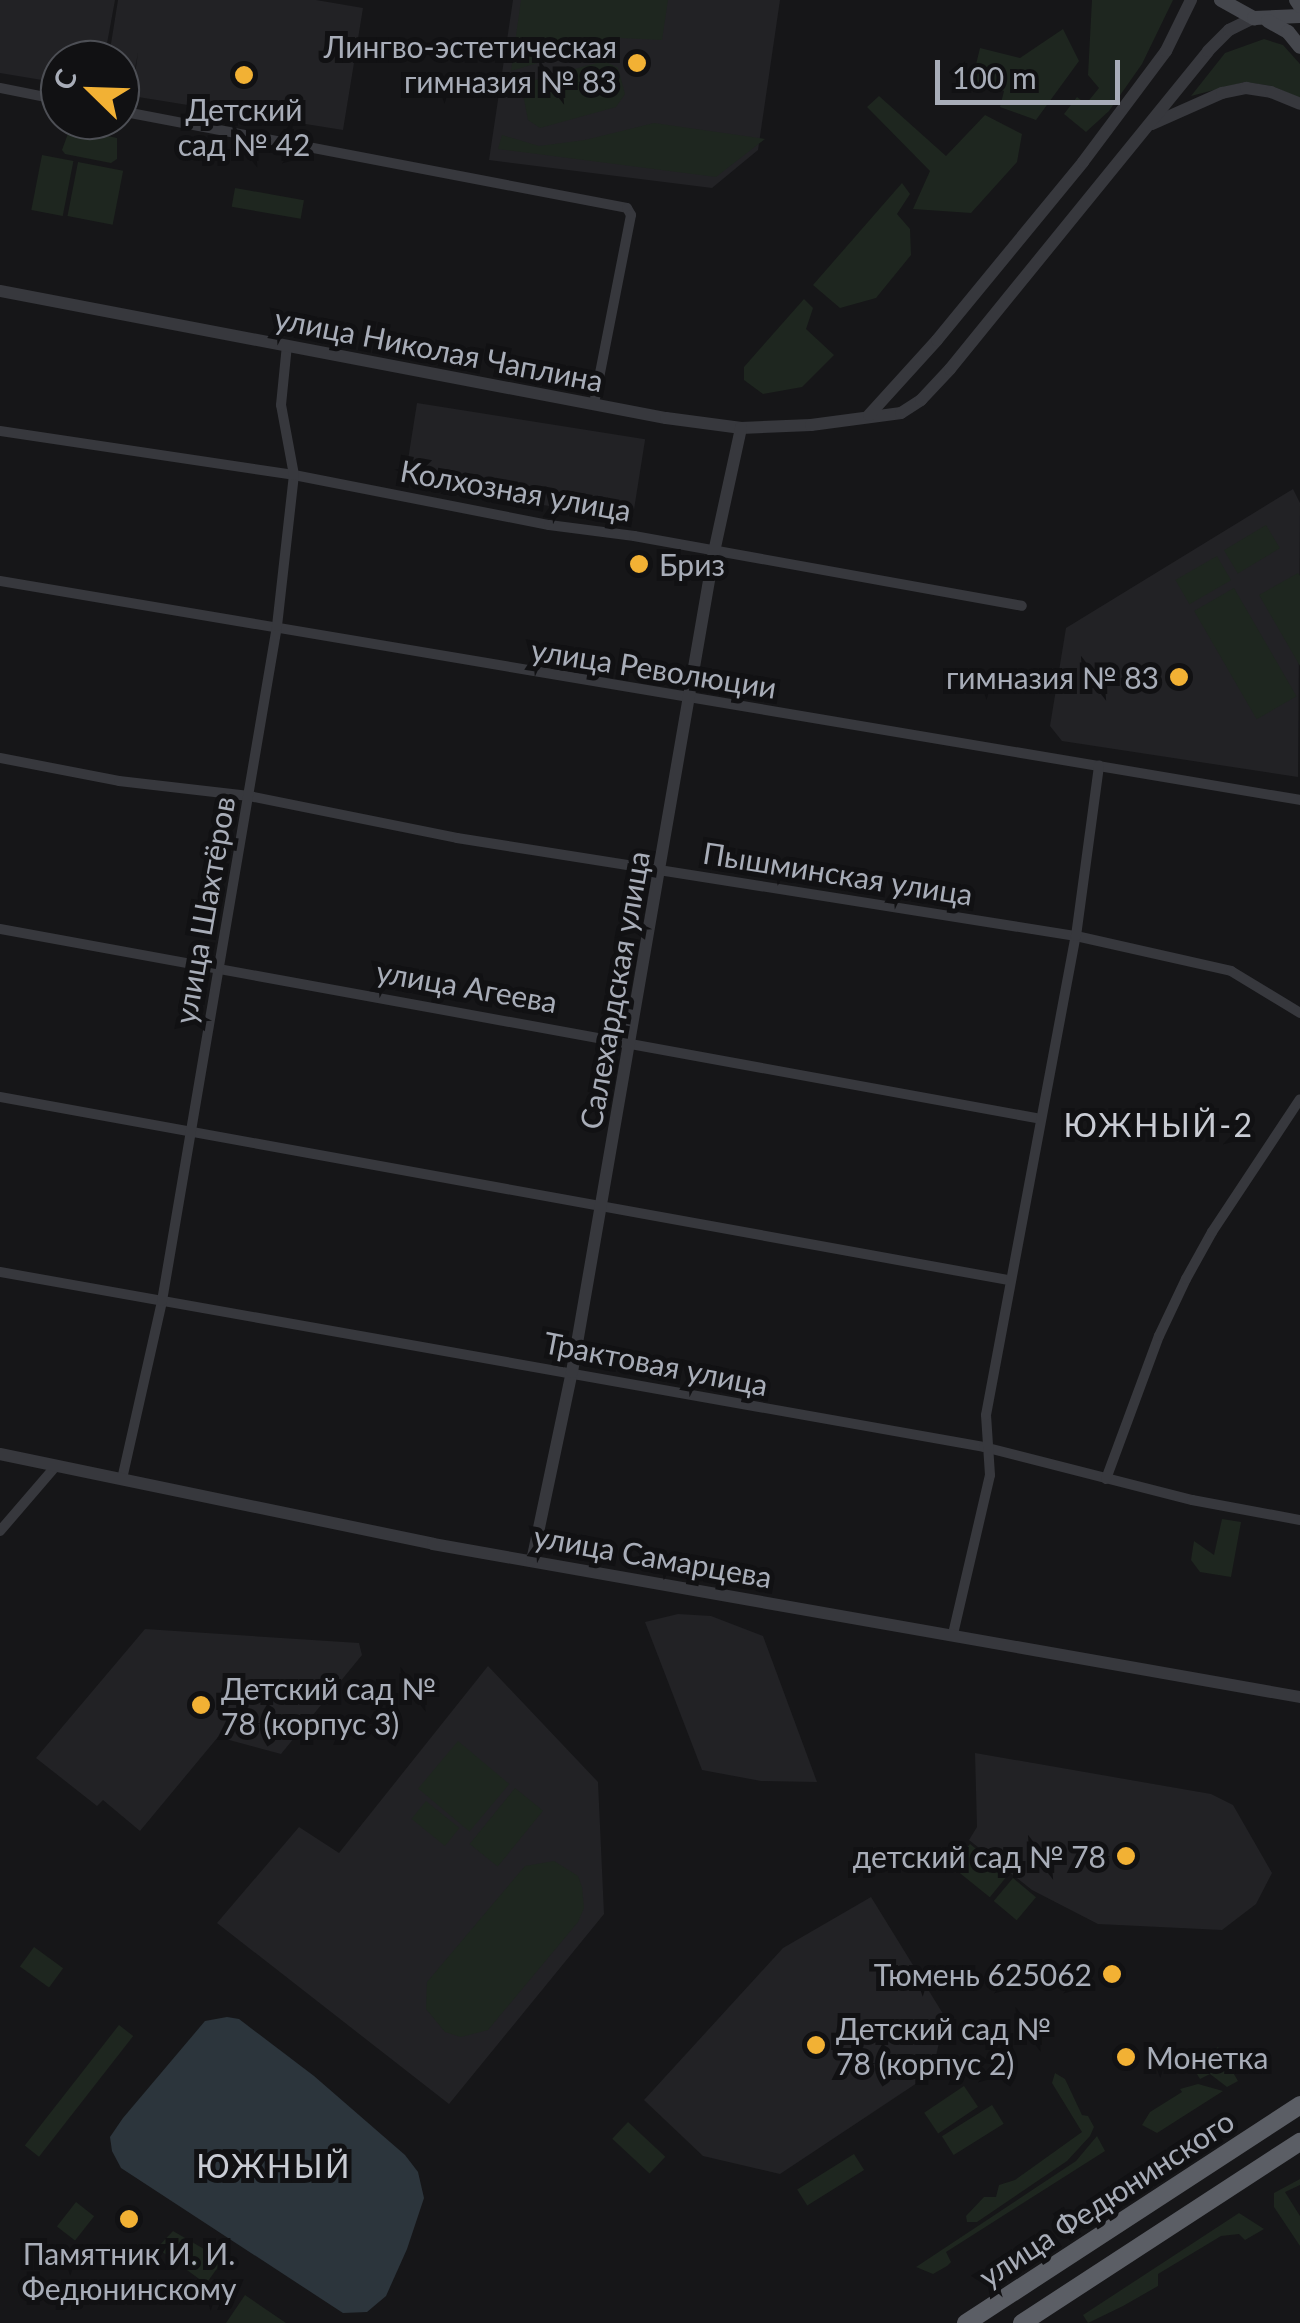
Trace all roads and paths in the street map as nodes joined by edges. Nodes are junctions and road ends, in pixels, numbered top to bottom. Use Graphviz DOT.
graph roads {
  1 [pos="1191,0"];
  2 [pos="1221,0"];
  3 [pos="1300,16"];
  4 [pos="1261,20"];
  5 [pos="1300,47"];
  6 [pos="0,88"];
  7 [pos="40,96"];
  8 [pos="1300,104"];
  9 [pos="140,115"];
  10 [pos="1146,128"];
  11 [pos="0,290"];
  12 [pos="287,345"];
  13 [pos="594,404"];
  14 [pos="870,415"];
  15 [pos="741,428"];
  16 [pos="0,431"];
  17 [pos="294,475"];
  18 [pos="714,552"];
  19 [pos="0,581"];
  20 [pos="1022,606"];
  21 [pos="277,626"];
  22 [pos="691,700"];
  23 [pos="0,758"];
  24 [pos="1099,766"];
  25 [pos="249,796"];
  26 [pos="1300,800"];
  27 [pos="662,870"];
  28 [pos="0,929"];
  29 [pos="1076,936"];
  30 [pos="221,966"];
  31 [pos="1300,1013"];
  32 [pos="632,1042"];
  33 [pos="0,1097"];
  34 [pos="1300,1099"];
  35 [pos="1041,1118"];
  36 [pos="192,1130"];
  37 [pos="601,1204"];
  38 [pos="0,1272"];
  39 [pos="1008,1280"];
  40 [pos="162,1300"];
  41 [pos="572,1372"];
  42 [pos="984,1448"];
  43 [pos="0,1454"];
  44 [pos="56,1466"];
  45 [pos="1106,1479"];
  46 [pos="122,1480"];
  47 [pos="1300,1520"];
  48 [pos="0,1531"];
  49 [pos="532,1561"];
  50 [pos="953,1634"];
  51 [pos="1300,1698"];
  52 [pos="1300,2103"];
  53 [pos="1296,2146"];
  54 [pos="966,2323"];
  55 [pos="1022,2323"];
  1 -- 14 [label="street"];
  2 -- 4 [label="main road"];
  3 -- 4 [label="main road"];
  4 -- 5 [label="main road"];
  4 -- 10 [label="street, улица Николая Чаплина"];
  6 -- 7 [label="street"];
  8 -- 10 [label="street"];
  9 -- 13 [label="street"];
  10 -- 14 [label="street, улица Николая Чаплина"];
  11 -- 12 [label="street, улица Николая Чаплина"];
  12 -- 13 [label="street, улица Николая Чаплина"];
  12 -- 17 [label="street, улица Шахтёров"];
  13 -- 15 [label="street, улица Николая Чаплина"];
  14 -- 15 [label="street, улица Николая Чаплина"];
  15 -- 18 [label="street, Салехардская улица"];
  16 -- 17 [label="street, Колхозная улица"];
  17 -- 18 [label="street, Колхозная улица"];
  17 -- 21 [label="street, улица Шахтёров"];
  18 -- 20 [label="street, Колхозная улица"];
  18 -- 22 [label="street, Салехардская улица"];
  19 -- 21 [label="street, улица Революции"];
  21 -- 22 [label="street, улица Революции"];
  21 -- 25 [label="street, улица Шахтёров"];
  22 -- 24 [label="street, улица Революции"];
  22 -- 27 [label="street, Салехардская улица"];
  23 -- 25 [label="street, Пышминская улица"];
  24 -- 26 [label="street, улица Революции"];
  24 -- 29 [label="street"];
  25 -- 27 [label="street, Пышминская улица"];
  25 -- 30 [label="street, улица Шахтёров"];
  27 -- 29 [label="street, Пышминская улица"];
  27 -- 32 [label="street, Салехардская улица"];
  28 -- 30 [label="street, улица Агеева"];
  29 -- 31 [label="street, Пышминская улица"];
  29 -- 35 [label="street"];
  30 -- 32 [label="street, улица Агеева"];
  30 -- 36 [label="street, улица Шахтёров"];
  32 -- 35 [label="street, улица Агеева"];
  32 -- 37 [label="street, Салехардская улица"];
  33 -- 36 [label="street"];
  34 -- 45 [label="street"];
  35 -- 39 [label="street"];
  36 -- 37 [label="street"];
  36 -- 40 [label="street, улица Шахтёров"];
  37 -- 39 [label="street"];
  37 -- 41 [label="street, Салехардская улица"];
  38 -- 40 [label="street, Трактовая улица"];
  39 -- 42 [label="street"];
  40 -- 41 [label="street, Трактовая улица"];
  40 -- 46 [label="street, улица Шахтёров"];
  41 -- 42 [label="street, Трактовая улица"];
  41 -- 49 [label="street, Салехардская улица"];
  42 -- 45 [label="street, Трактовая улица"];
  42 -- 50 [label="street"];
  43 -- 44 [label="street, улица Самарцева"];
  44 -- 46 [label="street, улица Самарцева"];
  44 -- 48 [label="street"];
  45 -- 47 [label="street, Трактовая улица"];
  46 -- 49 [label="street, улица Самарцева"];
  49 -- 50 [label="street, улица Самарцева"];
  50 -- 51 [label="street, улица Самарцева"];
  52 -- 54 [label="highway, улица Федюнинского"];
  53 -- 55 [label="highway, улица Федюнинского"];
}
